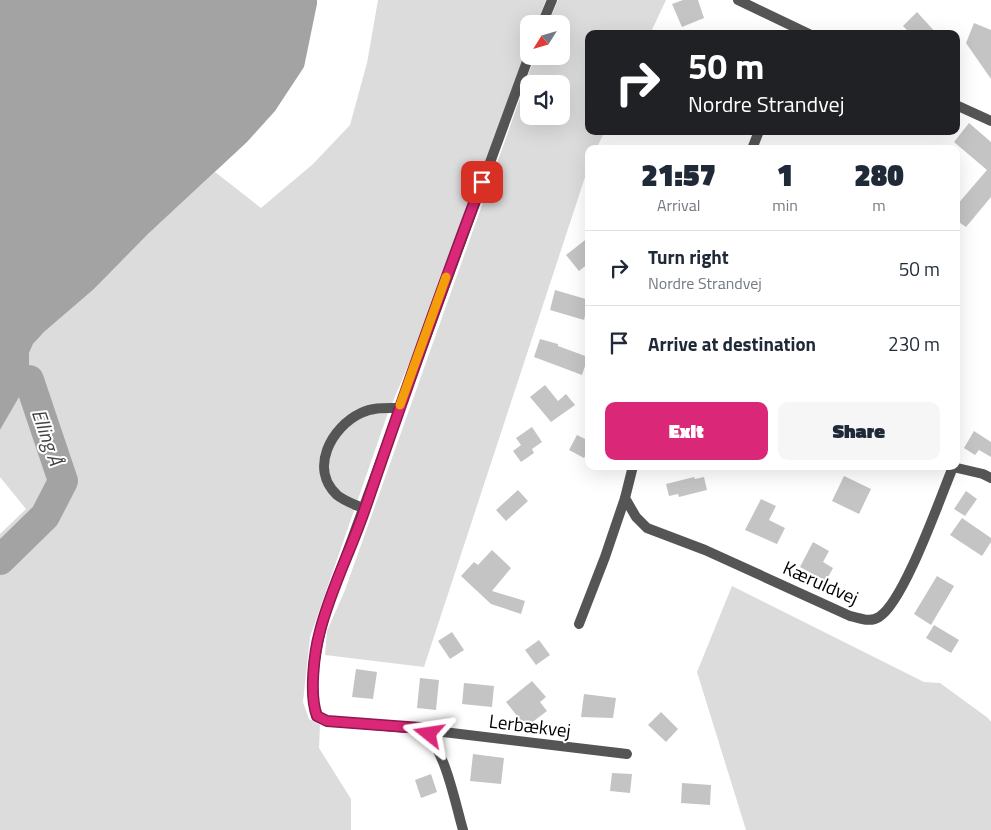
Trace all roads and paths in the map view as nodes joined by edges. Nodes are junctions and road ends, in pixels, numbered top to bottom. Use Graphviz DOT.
graph roads {
  1 [pos="552,0"];
  2 [pos="738,0"];
  3 [pos="546,15"];
  4 [pos="799,30"];
  5 [pos="526,65"];
  6 [pos="960,107"];
  7 [pos="991,121"];
  8 [pos="399,408"];
  9 [pos="960,469"];
  10 [pos="632,470"];
  11 [pos="952,470"];
  12 [pos="991,478"];
  13 [pos="625,498"];
  14 [pos="365,509"];
  15 [pos="579,624"];
  16 [pos="429,734"];
  17 [pos="627,754"];
  18 [pos="463,830"];
  1 -- 3 [label="street"];
  2 -- 4 [label="street"];
  5 -- 8 [label="street"];
  6 -- 7 [label="street"];
  8 -- 14 [label="street"];
  8 -- 14 [label="street"];
  9 -- 12 [label="street, Kæruldvej"];
  10 -- 13 [label="street"];
  11 -- 13 [label="street, Kæruldvej"];
  13 -- 15 [label="street"];
  14 -- 16 [label="street, Lerbækvej"];
  16 -- 17 [label="street, Lerbækvej"];
  16 -- 18 [label="street"];
}
